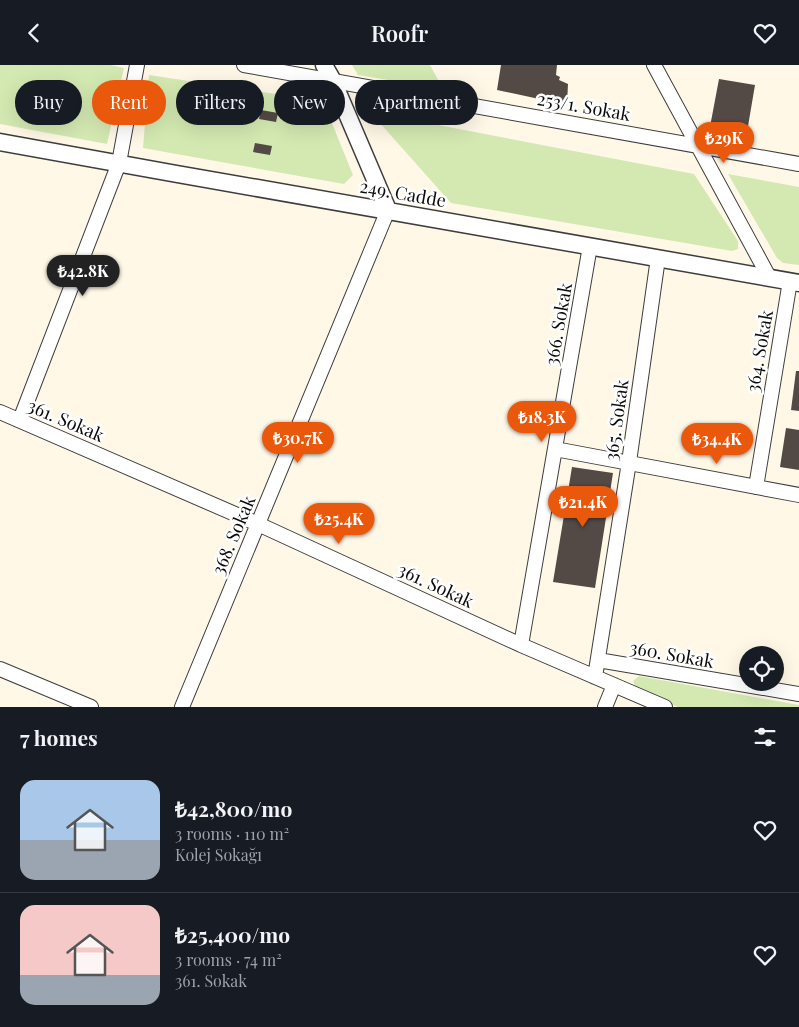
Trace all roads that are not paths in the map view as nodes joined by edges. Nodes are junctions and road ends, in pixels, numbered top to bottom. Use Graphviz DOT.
graph roads {
  1 [pos="137,65"];
  2 [pos="244,65"];
  3 [pos="324,65"];
  4 [pos="654,65"];
  5 [pos="327,80"];
  6 [pos="332,80"];
  7 [pos="345,83"];
  8 [pos="345,109"];
  9 [pos="0,142"];
  10 [pos="697,145"];
  11 [pos="119,163"];
  12 [pos="799,164"];
  13 [pos="388,211"];
  14 [pos="590,246"];
  15 [pos="658,258"];
  16 [pos="769,277"];
  17 [pos="795,282"];
  18 [pos="0,413"];
  19 [pos="20,420"];
  20 [pos="555,449"];
  21 [pos="629,462"];
  22 [pos="756,487"];
  23 [pos="799,495"];
  24 [pos="258,524"];
  25 [pos="521,645"];
  26 [pos="598,660"];
  27 [pos="0,669"];
  28 [pos="595,677"];
  29 [pos="614,685"];
  30 [pos="799,694"];
  31 [pos="91,707"];
  32 [pos="182,707"];
  33 [pos="605,707"];
  34 [pos="665,707"];
  1 -- 11 [label="street"];
  2 -- 5 [label="street, 253/1. Sokak"];
  3 -- 6 [label="street"];
  4 -- 10 [label="street"];
  7 -- 10 [label="street, 253/1. Sokak"];
  8 -- 13 [label="street"];
  9 -- 11 [label="street, 249. Cadde"];
  10 -- 12 [label="street, 253/1. Sokak"];
  10 -- 16 [label="street"];
  11 -- 13 [label="street, 249. Cadde"];
  11 -- 19 [label="street"];
  13 -- 14 [label="street, 249. Cadde"];
  13 -- 24 [label="street, 368. Sokak"];
  14 -- 15 [label="street, 249. Cadde"];
  14 -- 20 [label="street, 366. Sokak"];
  15 -- 16 [label="street, 249. Cadde"];
  15 -- 21 [label="street, 365. Sokak"];
  16 -- 17 [label="street, 249. Cadde"];
  17 -- 22 [label="street, 364. Sokak"];
  18 -- 19 [label="street, 361. Sokak"];
  19 -- 24 [label="street, 361. Sokak"];
  20 -- 21 [label="street"];
  20 -- 25 [label="street, 366. Sokak"];
  21 -- 22 [label="street"];
  21 -- 26 [label="street, 365. Sokak"];
  22 -- 23 [label="street"];
  24 -- 25 [label="street, 361. Sokak"];
  24 -- 32 [label="street, 368. Sokak"];
  25 -- 28 [label="street, 361. Sokak"];
  26 -- 28 [label="street, 365. Sokak"];
  26 -- 30 [label="street, 360. Sokak"];
  27 -- 31 [label="street"];
  28 -- 29 [label="street, 361. Sokak"];
  29 -- 33 [label="street"];
  29 -- 34 [label="street, 361. Sokak"];
}
